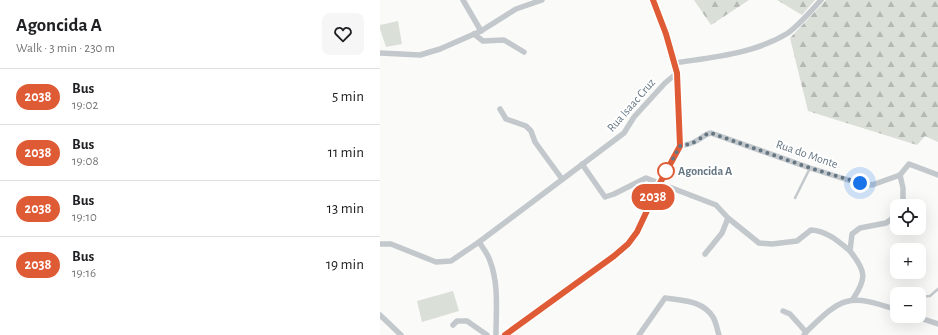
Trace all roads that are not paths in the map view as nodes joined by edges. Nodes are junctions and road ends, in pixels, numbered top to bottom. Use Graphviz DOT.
graph roads {
  1 [pos="464,0"];
  2 [pos="542,0"];
  3 [pos="653,0"];
  4 [pos="821,0"];
  5 [pos="481,31"];
  6 [pos="474,34"];
  7 [pos="524,52"];
  8 [pos="380,53"];
  9 [pos="675,63"];
  10 [pos="677,73"];
  11 [pos="500,109"];
  12 [pos="680,146"];
  13 [pos="582,164"];
  14 [pos="810,168"];
  15 [pos="938,175"];
  16 [pos="900,176"];
  17 [pos="562,179"];
  18 [pos="660,183"];
  19 [pos="795,198"];
  20 [pos="902,199"];
  21 [pos="728,218"];
  22 [pos="890,220"];
  23 [pos="479,242"];
  24 [pos="380,244"];
  25 [pos="850,251"];
  26 [pos="705,254"];
  27 [pos="938,289"];
  28 [pos="926,296"];
  29 [pos="853,299"];
  30 [pos="890,307"];
  31 [pos="782,311"];
  32 [pos="380,315"];
  33 [pos="926,320"];
  34 [pos="938,324"];
  35 [pos="453,325"];
  36 [pos="805,334"];
  37 [pos="401,335"];
  38 [pos="487,335"];
  39 [pos="496,335"];
  40 [pos="505,335"];
  41 [pos="639,335"];
  42 [pos="719,335"];
  1 -- 5 [label="street"];
  2 -- 5 [label="street"];
  3 -- 9 [label="street"];
  4 -- 9 [label="street"];
  5 -- 6 [label="street"];
  6 -- 7 [label="street"];
  6 -- 8 [label="street"];
  9 -- 10 [label="street"];
  10 -- 12 [label="street"];
  10 -- 13 [label="street, Rua Isaac Cruz"];
  11 -- 17 [label="street"];
  12 -- 14 [label="street, Rua do Monte"];
  12 -- 18 [label="street"];
  13 -- 17 [label="street, Rua Isaac Cruz"];
  13 -- 18 [label="street"];
  14 -- 16 [label="street, Rua do Monte"];
  14 -- 19 [label="lane"];
  15 -- 16 [label="street, Rua do Monte"];
  16 -- 20 [label="street"];
  17 -- 23 [label="street, Rua Isaac Cruz"];
  18 -- 21 [label="street"];
  18 -- 40 [label="street"];
  21 -- 25 [label="street"];
  21 -- 26 [label="street"];
  22 -- 25 [label="street"];
  23 -- 24 [label="street, Rua Isaac Cruz"];
  23 -- 39 [label="street"];
  25 -- 29 [label="street"];
  27 -- 28 [label="lane"];
  29 -- 30 [label="street"];
  29 -- 36 [label="street"];
  31 -- 36 [label="street"];
  32 -- 37 [label="street"];
  33 -- 34 [label="street"];
  35 -- 38 [label="street"];
  41 -- 42 [label="street"];
}
